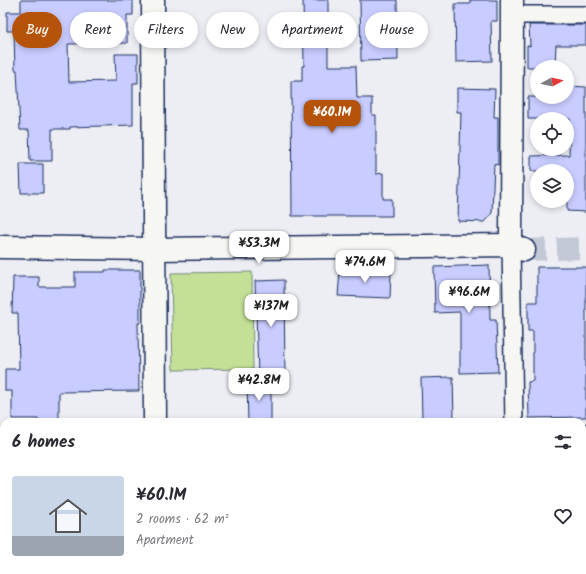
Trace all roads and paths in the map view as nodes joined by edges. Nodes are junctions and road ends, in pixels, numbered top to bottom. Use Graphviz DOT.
graph roads {
  1 [pos="153,0"];
  2 [pos="512,8"];
  3 [pos="586,14"];
  4 [pos="0,247"];
  5 [pos="518,247"];
  6 [pos="154,249"];
  7 [pos="154,418"];
  8 [pos="514,418"];
  1 -- 6 [label="street"];
  2 -- 3 [label="street"];
  2 -- 5 [label="street"];
  4 -- 6 [label="street"];
  5 -- 6 [label="street"];
  5 -- 8 [label="street"];
  6 -- 7 [label="street"];
}
